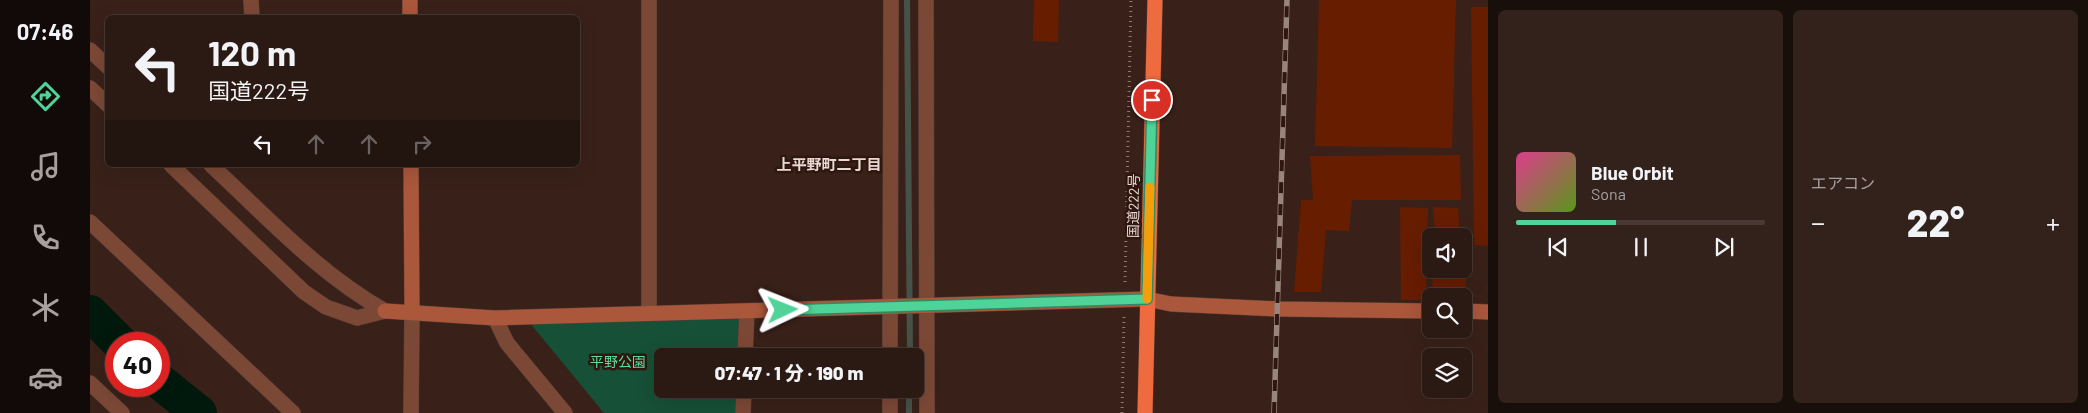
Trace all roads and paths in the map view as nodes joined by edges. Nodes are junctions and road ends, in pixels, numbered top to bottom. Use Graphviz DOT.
graph roads {
  1 [pos="251,0"];
  2 [pos="410,0"];
  3 [pos="649,0"];
  4 [pos="891,0"];
  5 [pos="926,0"];
  6 [pos="1131,0"];
  7 [pos="1155,0"];
  8 [pos="252,15"];
  9 [pos="410,15"];
  10 [pos="90,50"];
  11 [pos="105,64"];
  12 [pos="90,88"];
  13 [pos="105,102"];
  14 [pos="172,167"];
  15 [pos="213,167"];
  16 [pos="411,167"];
  17 [pos="90,222"];
  18 [pos="1125,299"];
  19 [pos="1147,299"];
  20 [pos="896,306"];
  21 [pos="923,306"];
  22 [pos="385,311"];
  23 [pos="412,311"];
  24 [pos="1422,311"];
  25 [pos="1472,311"];
  26 [pos="747,312"];
  27 [pos="1488,312"];
  28 [pos="649,313"];
  29 [pos="495,318"];
  30 [pos="745,348"];
  31 [pos="891,348"];
  32 [pos="90,383"];
  33 [pos="744,398"];
  34 [pos="890,398"];
  35 [pos="122,413"];
  36 [pos="293,413"];
  37 [pos="411,413"];
  38 [pos="564,413"];
  39 [pos="743,413"];
  40 [pos="890,413"];
  41 [pos="927,413"];
  42 [pos="1122,413"];
  43 [pos="1146,413"];
  1 -- 8 [label="street"];
  2 -- 9 [label="street"];
  3 -- 28 [label="street"];
  4 -- 20 [label="street"];
  5 -- 21 [label="street"];
  6 -- 18 [label="path"];
  7 -- 19 [label="highway, 国道222号"];
  10 -- 11 [label="street"];
  12 -- 13 [label="street"];
  14 -- 22 [label="street"];
  15 -- 22 [label="street"];
  16 -- 23 [label="street"];
  17 -- 36 [label="street"];
  18 -- 19 [label="street"];
  18 -- 21 [label="street"];
  18 -- 42 [label="path"];
  19 -- 24 [label="street"];
  19 -- 43 [label="highway, 国道222号"];
  20 -- 21 [label="street"];
  20 -- 26 [label="street"];
  20 -- 31 [label="street"];
  21 -- 41 [label="street"];
  22 -- 23 [label="street"];
  23 -- 29 [label="street"];
  23 -- 37 [label="street"];
  25 -- 27 [label="street"];
  26 -- 28 [label="street"];
  26 -- 30 [label="street"];
  28 -- 29 [label="street"];
  29 -- 38 [label="street"];
  32 -- 35 [label="street"];
  33 -- 39 [label="street"];
  34 -- 40 [label="street"];
}
